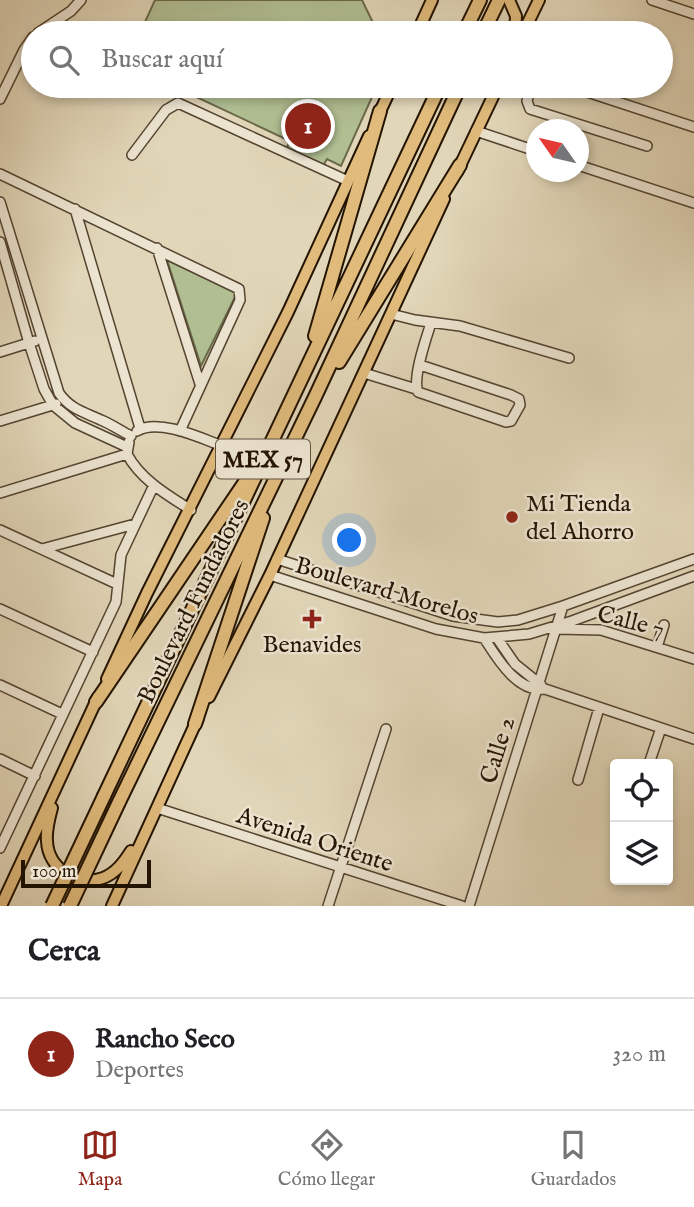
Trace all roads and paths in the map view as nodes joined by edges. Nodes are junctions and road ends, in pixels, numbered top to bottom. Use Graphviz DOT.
graph roads {
  1 [pos="81,0"];
  2 [pos="432,0"];
  3 [pos="439,0"];
  4 [pos="480,0"];
  5 [pos="499,0"];
  6 [pos="509,0"];
  7 [pos="539,0"];
  8 [pos="652,0"];
  9 [pos="694,14"];
  10 [pos="56,21"];
  11 [pos="423,21"];
  12 [pos="425,21"];
  13 [pos="470,21"];
  14 [pos="489,21"];
  15 [pos="516,21"];
  16 [pos="529,21"];
  17 [pos="21,55"];
  18 [pos="3,83"];
  19 [pos="386,98"];
  20 [pos="434,98"];
  21 [pos="455,98"];
  22 [pos="492,98"];
  23 [pos="528,98"];
  24 [pos="606,98"];
  25 [pos="0,99"];
  26 [pos="380,111"];
  27 [pos="694,127"];
  28 [pos="474,136"];
  29 [pos="648,146"];
  30 [pos="526,148"];
  31 [pos="132,155"];
  32 [pos="462,162"];
  33 [pos="589,168"];
  34 [pos="0,174"];
  35 [pos="348,181"];
  36 [pos="0,202"];
  37 [pos="694,203"];
  38 [pos="75,209"];
  39 [pos="0,242"];
  40 [pos="157,248"];
  41 [pos="22,273"];
  42 [pos="11,276"];
  43 [pos="0,280"];
  44 [pos="391,314"];
  45 [pos="431,323"];
  46 [pos="41,339"];
  47 [pos="29,343"];
  48 [pos="0,352"];
  49 [pos="569,358"];
  50 [pos="420,365"];
  51 [pos="306,369"];
  52 [pos="364,373"];
  53 [pos="200,384"];
  54 [pos="416,389"];
  55 [pos="316,397"];
  56 [pos="64,401"];
  57 [pos="53,405"];
  58 [pos="0,421"];
  59 [pos="140,428"];
  60 [pos="180,431"];
  61 [pos="131,436"];
  62 [pos="222,446"];
  63 [pos="127,450"];
  64 [pos="265,453"];
  65 [pos="154,485"];
  66 [pos="272,486"];
  67 [pos="0,493"];
  68 [pos="191,510"];
  69 [pos="135,524"];
  70 [pos="0,530"];
  71 [pos="41,549"];
  72 [pos="277,559"];
  73 [pos="694,559"];
  74 [pos="270,575"];
  75 [pos="694,576"];
  76 [pos="117,584"];
  77 [pos="563,606"];
  78 [pos="0,609"];
  79 [pos="664,625"];
  80 [pos="558,627"];
  81 [pos="484,638"];
  82 [pos="497,638"];
  83 [pos="657,647"];
  84 [pos="93,652"];
  85 [pos="694,659"];
  86 [pos="0,685"];
  87 [pos="540,688"];
  88 [pos="96,702"];
  89 [pos="599,708"];
  90 [pos="62,715"];
  91 [pos="195,724"];
  92 [pos="661,728"];
  93 [pos="386,729"];
  94 [pos="694,739"];
  95 [pos="0,759"];
  96 [pos="651,759"];
  97 [pos="34,776"];
  98 [pos="578,780"];
  99 [pos="56,788"];
  100 [pos="157,808"];
  101 [pos="148,829"];
  102 [pos="3,834"];
  103 [pos="0,848"];
  104 [pos="340,867"];
  105 [pos="1,906"];
  106 [pos="52,906"];
  107 [pos="70,906"];
  108 [pos="112,906"];
  109 [pos="328,906"];
  110 [pos="462,906"];
  111 [pos="469,906"];
  1 -- 10 [label="street"];
  2 -- 11 [label="main road"];
  3 -- 12 [label="main road"];
  4 -- 13 [label="highway"];
  5 -- 14 [label="highway"];
  6 -- 15 [label="main road"];
  7 -- 16 [label="main road"];
  8 -- 9 [label="street"];
  17 -- 18 [label="street"];
  18 -- 25 [label="street"];
  19 -- 26 [label="main road"];
  20 -- 51 [label="highway, Boulevard Fundadores / MEX 57"];
  21 -- 55 [label="highway, Boulevard Fundadores / MEX 57"];
  22 -- 28 [label="main road"];
  23 -- 29 [label="street"];
  24 -- 27 [label="street"];
  26 -- 35 [label="main road"];
  26 -- 51 [label="highway"];
  28 -- 30 [label="street"];
  28 -- 32 [label="main road"];
  31 -- 35 [label="street"];
  32 -- 44 [label="main road"];
  32 -- 55 [label="highway"];
  33 -- 37 [label="street"];
  34 -- 38 [label="street"];
  35 -- 62 [label="main road"];
  36 -- 41 [label="street"];
  38 -- 40 [label="street"];
  38 -- 59 [label="street"];
  39 -- 42 [label="street"];
  40 -- 53 [label="street"];
  40 -- 53 [label="street"];
  41 -- 42 [label="street"];
  41 -- 46 [label="street"];
  42 -- 43 [label="street"];
  42 -- 47 [label="street"];
  44 -- 45 [label="street"];
  44 -- 52 [label="main road"];
  45 -- 49 [label="street"];
  45 -- 50 [label="street"];
  46 -- 47 [label="street"];
  46 -- 56 [label="street"];
  47 -- 48 [label="street"];
  47 -- 57 [label="street"];
  50 -- 54 [label="street"];
  50 -- 54 [label="street"];
  51 -- 64 [label="highway, Boulevard Fundadores / MEX 57"];
  52 -- 54 [label="street"];
  52 -- 72 [label="main road"];
  53 -- 60 [label="street"];
  55 -- 66 [label="highway, Boulevard Fundadores / MEX 57"];
  56 -- 57 [label="street"];
  56 -- 61 [label="street"];
  57 -- 58 [label="street"];
  57 -- 63 [label="street"];
  59 -- 60 [label="street"];
  59 -- 61 [label="street"];
  60 -- 62 [label="street"];
  61 -- 63 [label="street"];
  62 -- 68 [label="main road"];
  63 -- 65 [label="street"];
  63 -- 67 [label="street"];
  64 -- 88 [label="highway"];
  64 -- 106 [label="highway, Boulevard Fundadores / MEX 57, bridge"];
  65 -- 68 [label="street"];
  65 -- 69 [label="street"];
  66 -- 91 [label="highway"];
  66 -- 107 [label="highway, Boulevard Fundadores / MEX 57, bridge"];
  68 -- 88 [label="main road"];
  69 -- 71 [label="street"];
  69 -- 76 [label="street"];
  70 -- 71 [label="street"];
  71 -- 76 [label="street"];
  72 -- 74 [label="main road"];
  72 -- 77 [label="street, Boulevard Morelos"];
  73 -- 77 [label="street, Boulevard Morelos"];
  74 -- 81 [label="street, Boulevard Morelos"];
  74 -- 91 [label="main road"];
  75 -- 80 [label="street, Boulevard Morelos"];
  76 -- 84 [label="street"];
  77 -- 80 [label="street, Calle 2"];
  78 -- 84 [label="street"];
  79 -- 83 [label="street"];
  80 -- 82 [label="street, Boulevard Morelos"];
  80 -- 83 [label="street, Calle 7"];
  80 -- 87 [label="street, Calle 2"];
  81 -- 82 [label="street, Boulevard Morelos"];
  81 -- 87 [label="street"];
  82 -- 87 [label="street"];
  83 -- 85 [label="street, Calle 7"];
  84 -- 90 [label="street"];
  86 -- 90 [label="street"];
  87 -- 89 [label="street"];
  87 -- 111 [label="street, Calle 2"];
  88 -- 99 [label="main road"];
  89 -- 92 [label="street"];
  89 -- 98 [label="street"];
  90 -- 97 [label="street"];
  91 -- 100 [label="main road"];
  92 -- 94 [label="street"];
  92 -- 96 [label="street"];
  93 -- 104 [label="street"];
  95 -- 97 [label="street"];
  97 -- 102 [label="street"];
  99 -- 101 [label="main road"];
  99 -- 105 [label="main road"];
  100 -- 101 [label="main road"];
  100 -- 104 [label="street, Avenida Oriente"];
  101 -- 108 [label="main road"];
  102 -- 103 [label="street"];
  104 -- 109 [label="street"];
  104 -- 110 [label="street, Avenida Oriente"];
}
